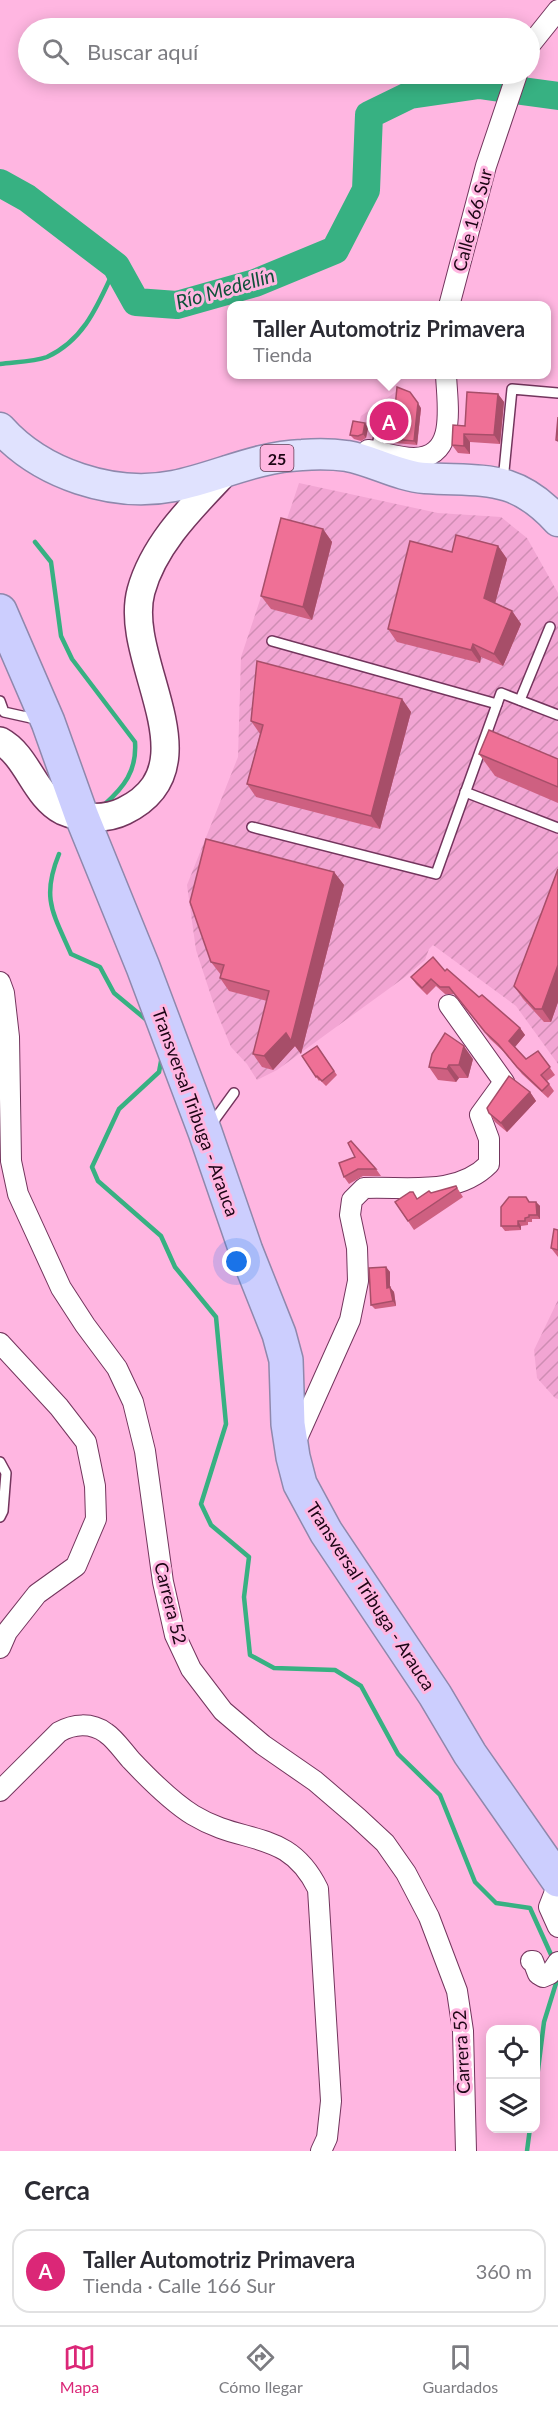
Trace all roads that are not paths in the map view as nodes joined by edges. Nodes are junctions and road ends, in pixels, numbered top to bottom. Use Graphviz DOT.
graph roads {
  1 [pos="558,9"];
  2 [pos="540,32"];
  3 [pos="513,84"];
  4 [pos="451,301"];
  5 [pos="446,379"];
  6 [pos="558,393"];
  7 [pos="386,406"];
  8 [pos="0,428"];
  9 [pos="376,451"];
  10 [pos="332,454"];
  11 [pos="227,470"];
  12 [pos="503,484"];
  13 [pos="555,513"];
  14 [pos="0,611"];
  15 [pos="550,627"];
  16 [pos="272,641"];
  17 [pos="0,700"];
  18 [pos="520,700"];
  19 [pos="497,704"];
  20 [pos="558,715"];
  21 [pos="48,722"];
  22 [pos="486,734"];
  23 [pos="496,738"];
  24 [pos="0,741"];
  25 [pos="465,792"];
  26 [pos="82,817"];
  27 [pos="252,827"];
  28 [pos="558,828"];
  29 [pos="0,982"];
  30 [pos="449,1005"];
  31 [pos="234,1094"];
  32 [pos="205,1132"];
  33 [pos="0,1343"];
  34 [pos="293,1447"];
  35 [pos="0,1462"];
  36 [pos="0,1517"];
  37 [pos="0,1648"];
  38 [pos="0,1791"];
  39 [pos="558,1882"];
  40 [pos="558,1927"];
  41 [pos="531,1961"];
  42 [pos="554,1968"];
  43 [pos="321,2151"];
  44 [pos="466,2151"];
  1 -- 2 [label="street"];
  3 -- 4 [label="street, Calle 166 Sur"];
  5 -- 9 [label="street"];
  6 -- 12 [label="lane"];
  7 -- 9 [label="lane"];
  8 -- 11 [label="main road, 25"];
  9 -- 10 [label="street"];
  10 -- 11 [label="main road, 25"];
  10 -- 12 [label="main road, 25"];
  11 -- 26 [label="main road"];
  12 -- 13 [label="main road, 25"];
  14 -- 21 [label="highway, Transversal Tribuga - Arauca"];
  15 -- 18 [label="lane"];
  16 -- 19 [label="lane"];
  17 -- 21 [label="lane"];
  18 -- 19 [label="lane"];
  18 -- 20 [label="lane"];
  19 -- 22 [label="lane"];
  21 -- 26 [label="highway, Transversal Tribuga - Arauca"];
  22 -- 23 [label="lane"];
  22 -- 25 [label="lane"];
  24 -- 26 [label="main road"];
  25 -- 27 [label="lane"];
  25 -- 28 [label="lane"];
  26 -- 32 [label="highway, Transversal Tribuga - Arauca"];
  29 -- 44 [label="street, Carrera 52"];
  30 -- 34 [label="street"];
  31 -- 32 [label="lane"];
  32 -- 34 [label="highway, Transversal Tribuga - Arauca"];
  33 -- 37 [label="street"];
  34 -- 39 [label="highway, Transversal Tribuga - Arauca"];
  35 -- 36 [label="lane"];
  38 -- 43 [label="street"];
  39 -- 40 [label="street"];
  41 -- 42 [label="street"];
}
